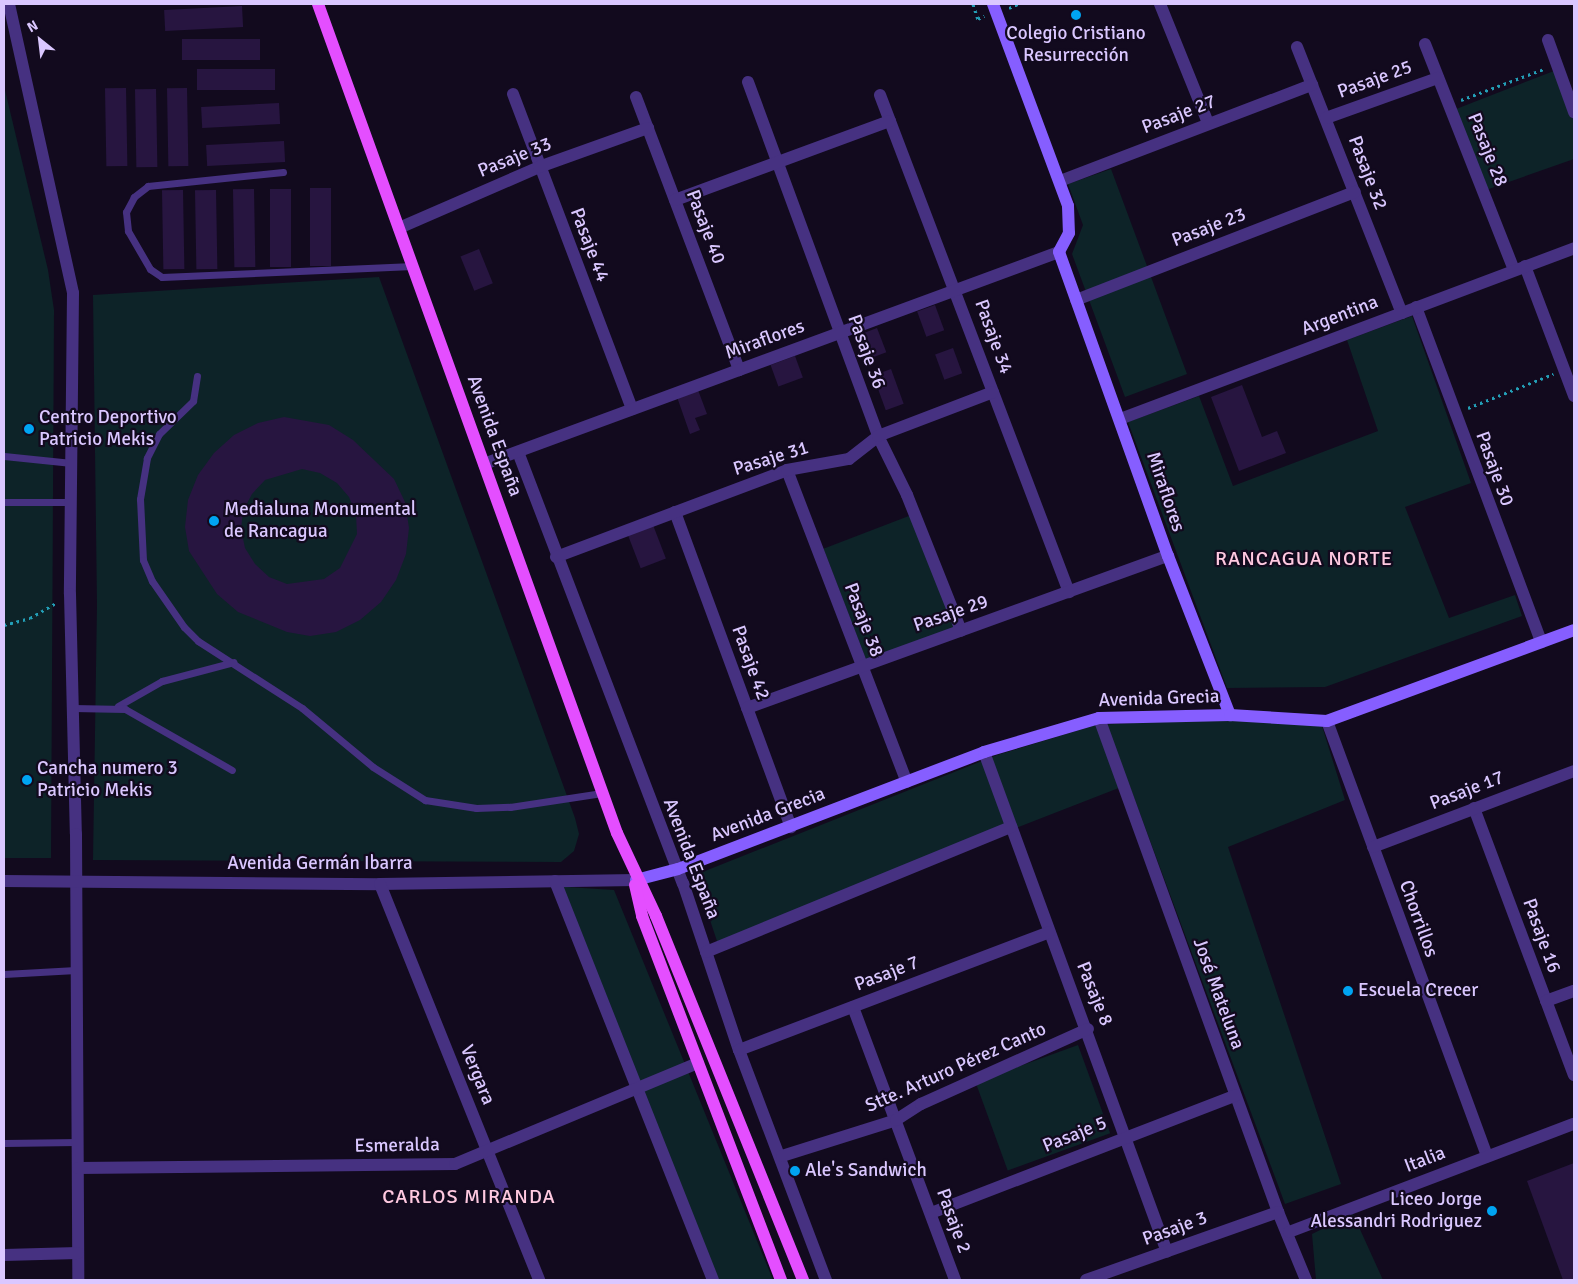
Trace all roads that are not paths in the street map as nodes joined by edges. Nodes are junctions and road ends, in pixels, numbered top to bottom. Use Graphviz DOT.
graph roads {
  1 [pos="9,4"];
  2 [pos="318,4"];
  3 [pos="993,4"];
  4 [pos="1160,4"];
  5 [pos="1548,40"];
  6 [pos="1425,44"];
  7 [pos="1297,47"];
  8 [pos="1438,78"];
  9 [pos="748,82"];
  10 [pos="1312,85"];
  11 [pos="513,94"];
  12 [pos="880,95"];
  13 [pos="636,97"];
  14 [pos="1574,112"];
  15 [pos="1326,118"];
  16 [pos="890,121"];
  17 [pos="1208,123"];
  18 [pos="648,128"];
  19 [pos="777,162"];
  20 [pos="539,167"];
  21 [pos="283,172"];
  22 [pos="1060,181"];
  23 [pos="1354,192"];
  24 [pos="675,200"];
  25 [pos="399,228"];
  26 [pos="1574,248"];
  27 [pos="1059,252"];
  28 [pos="413,266"];
  29 [pos="1520,268"];
  30 [pos="955,290"];
  31 [pos="1076,300"];
  32 [pos="1416,307"];
  33 [pos="1402,313"];
  34 [pos="839,333"];
  35 [pos="739,370"];
  36 [pos="197,376"];
  37 [pos="993,392"];
  38 [pos="1574,396"];
  39 [pos="632,409"];
  40 [pos="1120,418"];
  41 [pos="878,436"];
  42 [pos="518,452"];
  43 [pos="4,456"];
  44 [pos="73,464"];
  45 [pos="484,464"];
  46 [pos="787,470"];
  47 [pos="4,502"];
  48 [pos="73,502"];
  49 [pos="675,512"];
  50 [pos="1168,556"];
  51 [pos="556,557"];
  52 [pos="1069,592"];
  53 [pos="1574,630"];
  54 [pos="961,631"];
  55 [pos="1541,642"];
  56 [pos="234,662"];
  57 [pos="860,666"];
  58 [pos="118,706"];
  59 [pos="73,708"];
  60 [pos="747,708"];
  61 [pos="1230,715"];
  62 [pos="1098,718"];
  63 [pos="1327,721"];
  64 [pos="984,752"];
  65 [pos="232,770"];
  66 [pos="1574,771"];
  67 [pos="907,782"];
  68 [pos="602,793"];
  69 [pos="1474,808"];
  70 [pos="791,827"];
  71 [pos="1010,827"];
  72 [pos="1373,847"];
  73 [pos="678,869"];
  74 [pos="4,880"];
  75 [pos="636,880"];
  76 [pos="75,881"];
  77 [pos="555,881"];
  78 [pos="380,884"];
  79 [pos="1049,932"];
  80 [pos="706,952"];
  81 [pos="76,970"];
  82 [pos="4,974"];
  83 [pos="1574,991"];
  84 [pos="1546,1002"];
  85 [pos="854,1006"];
  86 [pos="1088,1029"];
  87 [pos="739,1050"];
  88 [pos="698,1063"];
  89 [pos="1574,1076"];
  90 [pos="638,1088"];
  91 [pos="1235,1096"];
  92 [pos="896,1120"];
  93 [pos="1574,1124"];
  94 [pos="1126,1136"];
  95 [pos="77,1142"];
  96 [pos="4,1143"];
  97 [pos="489,1152"];
  98 [pos="782,1156"];
  99 [pos="1487,1157"];
  100 [pos="78,1168"];
  101 [pos="1278,1212"];
  102 [pos="930,1213"];
  103 [pos="1289,1232"];
  104 [pos="1167,1252"];
  105 [pos="78,1253"];
  106 [pos="4,1255"];
  107 [pos="78,1280"];
  108 [pos="539,1280"];
  109 [pos="713,1280"];
  110 [pos="781,1280"];
  111 [pos="803,1280"];
  112 [pos="826,1280"];
  113 [pos="955,1280"];
  114 [pos="1086,1280"];
  115 [pos="1306,1280"];
  1 -- 44 [label="street"];
  2 -- 25 [label="main road, Avenida España"];
  3 -- 22 [label="street"];
  4 -- 17 [label="street"];
  5 -- 14 [label="street"];
  6 -- 8 [label="street, Pasaje 28"];
  7 -- 10 [label="street, Pasaje 32"];
  8 -- 15 [label="street, Pasaje 25"];
  8 -- 29 [label="street, Pasaje 28"];
  9 -- 19 [label="street, Pasaje 36"];
  10 -- 15 [label="street, Pasaje 32"];
  10 -- 17 [label="street, Pasaje 27"];
  11 -- 20 [label="street, Pasaje 44"];
  12 -- 16 [label="street, Pasaje 34"];
  13 -- 18 [label="street, Pasaje 40"];
  15 -- 23 [label="street, Pasaje 32"];
  16 -- 19 [label="street"];
  16 -- 30 [label="street, Pasaje 34"];
  17 -- 22 [label="street, Pasaje 27"];
  18 -- 20 [label="street, Pasaje 33"];
  18 -- 24 [label="street, Pasaje 40"];
  19 -- 24 [label="street"];
  19 -- 34 [label="street, Pasaje 36"];
  20 -- 25 [label="street, Pasaje 33"];
  20 -- 39 [label="street, Pasaje 44"];
  21 -- 28 [label="lane"];
  22 -- 27 [label="street"];
  23 -- 31 [label="street, Pasaje 23"];
  23 -- 33 [label="street, Pasaje 32"];
  24 -- 35 [label="street, Pasaje 40"];
  25 -- 28 [label="main road, Avenida España"];
  26 -- 29 [label="street, Argentina"];
  27 -- 30 [label="street, Miraflores"];
  27 -- 31 [label="street, Miraflores"];
  28 -- 45 [label="main road, Avenida España"];
  29 -- 32 [label="street, Argentina"];
  29 -- 38 [label="street, Pasaje 28"];
  30 -- 34 [label="street, Miraflores"];
  30 -- 37 [label="street, Pasaje 34"];
  31 -- 40 [label="street, Miraflores"];
  32 -- 33 [label="street, Argentina"];
  32 -- 55 [label="street, Pasaje 30"];
  33 -- 40 [label="street, Argentina"];
  34 -- 35 [label="street, Miraflores"];
  34 -- 41 [label="street, Pasaje 36"];
  35 -- 39 [label="street, Miraflores"];
  36 -- 56 [label="lane"];
  37 -- 41 [label="street, Pasaje 31"];
  37 -- 52 [label="street, Pasaje 34"];
  39 -- 42 [label="street, Miraflores"];
  40 -- 50 [label="street, Miraflores"];
  41 -- 46 [label="street, Pasaje 31"];
  41 -- 54 [label="street, Pasaje 36"];
  42 -- 45 [label="street, Miraflores"];
  42 -- 51 [label="street, Avenida España"];
  43 -- 44 [label="lane"];
  44 -- 48 [label="street"];
  45 -- 68 [label="main road, Avenida España"];
  46 -- 49 [label="street, Pasaje 31"];
  46 -- 57 [label="street, Pasaje 38"];
  47 -- 48 [label="lane"];
  48 -- 59 [label="street"];
  49 -- 51 [label="street, Pasaje 31"];
  49 -- 60 [label="street, Pasaje 42"];
  50 -- 52 [label="street, Pasaje 29"];
  50 -- 61 [label="street, Miraflores"];
  51 -- 73 [label="street, Avenida España"];
  52 -- 54 [label="street, Pasaje 29"];
  53 -- 55 [label="street, Avenida Grecia"];
  54 -- 57 [label="street, Pasaje 29"];
  55 -- 63 [label="street, Avenida Grecia"];
  56 -- 58 [label="lane"];
  56 -- 68 [label="lane"];
  57 -- 60 [label="street, Pasaje 29"];
  57 -- 67 [label="street, Pasaje 38"];
  58 -- 59 [label="lane"];
  58 -- 65 [label="lane"];
  59 -- 76 [label="street"];
  60 -- 70 [label="street, Pasaje 42"];
  61 -- 62 [label="street, Avenida Grecia"];
  61 -- 63 [label="street, Avenida Grecia"];
  62 -- 64 [label="street, Avenida Grecia"];
  62 -- 91 [label="street, José Mateluna"];
  63 -- 72 [label="street, Chorrillos"];
  64 -- 67 [label="street, Avenida Grecia"];
  64 -- 71 [label="street, Pasaje 8"];
  66 -- 69 [label="street, Pasaje 17"];
  67 -- 70 [label="street, Avenida Grecia"];
  68 -- 75 [label="main road, Avenida España"];
  69 -- 72 [label="street, Pasaje 17"];
  69 -- 84 [label="street, Pasaje 16"];
  70 -- 73 [label="street, Avenida Grecia"];
  71 -- 79 [label="street, Pasaje 8"];
  71 -- 80 [label="street"];
  72 -- 99 [label="street, Chorrillos"];
  73 -- 75 [label="street, Avenida Grecia"];
  73 -- 80 [label="street, Avenida España"];
  74 -- 76 [label="street, Avenida Germán Ibarra"];
  75 -- 77 [label="street, Avenida Germán Ibarra"];
  75 -- 88 [label="main road, Avenida España"];
  75 -- 111 [label="main road, Avenida España"];
  76 -- 78 [label="street, Avenida Germán Ibarra"];
  76 -- 81 [label="street"];
  77 -- 78 [label="street, Avenida Germán Ibarra"];
  77 -- 90 [label="street"];
  78 -- 97 [label="street, Vergara"];
  79 -- 85 [label="street, Pasaje 7"];
  79 -- 86 [label="street, Pasaje 8"];
  80 -- 87 [label="street, Avenida España"];
  81 -- 82 [label="lane"];
  81 -- 95 [label="street"];
  83 -- 84 [label="street"];
  84 -- 89 [label="street, Pasaje 16"];
  85 -- 87 [label="street, Pasaje 7"];
  85 -- 92 [label="street, Pasaje 2"];
  86 -- 92 [label="street, Stte. Arturo Pérez Canto"];
  86 -- 94 [label="street, Pasaje 8"];
  87 -- 98 [label="street, Avenida España"];
  88 -- 90 [label="street, Esmeralda"];
  88 -- 110 [label="main road, Avenida España"];
  90 -- 97 [label="street, Esmeralda"];
  90 -- 109 [label="street"];
  91 -- 94 [label="street, Pasaje 5"];
  91 -- 101 [label="street, José Mateluna"];
  92 -- 98 [label="street, Stte. Arturo Pérez Canto"];
  92 -- 102 [label="street, Pasaje 2"];
  93 -- 99 [label="street, Italia"];
  94 -- 102 [label="street, Pasaje 5"];
  94 -- 104 [label="street, Pasaje 8"];
  95 -- 96 [label="lane"];
  95 -- 100 [label="street"];
  97 -- 100 [label="street, Esmeralda"];
  97 -- 108 [label="street, Vergara"];
  98 -- 112 [label="street, Avenida España"];
  99 -- 103 [label="street, Italia"];
  100 -- 105 [label="street"];
  101 -- 103 [label="street, José Mateluna"];
  101 -- 104 [label="street, Pasaje 3"];
  102 -- 113 [label="street, Pasaje 2"];
  103 -- 115 [label="street, José Mateluna"];
  104 -- 114 [label="street, Pasaje 3"];
  105 -- 106 [label="street"];
  105 -- 107 [label="street"];
}
